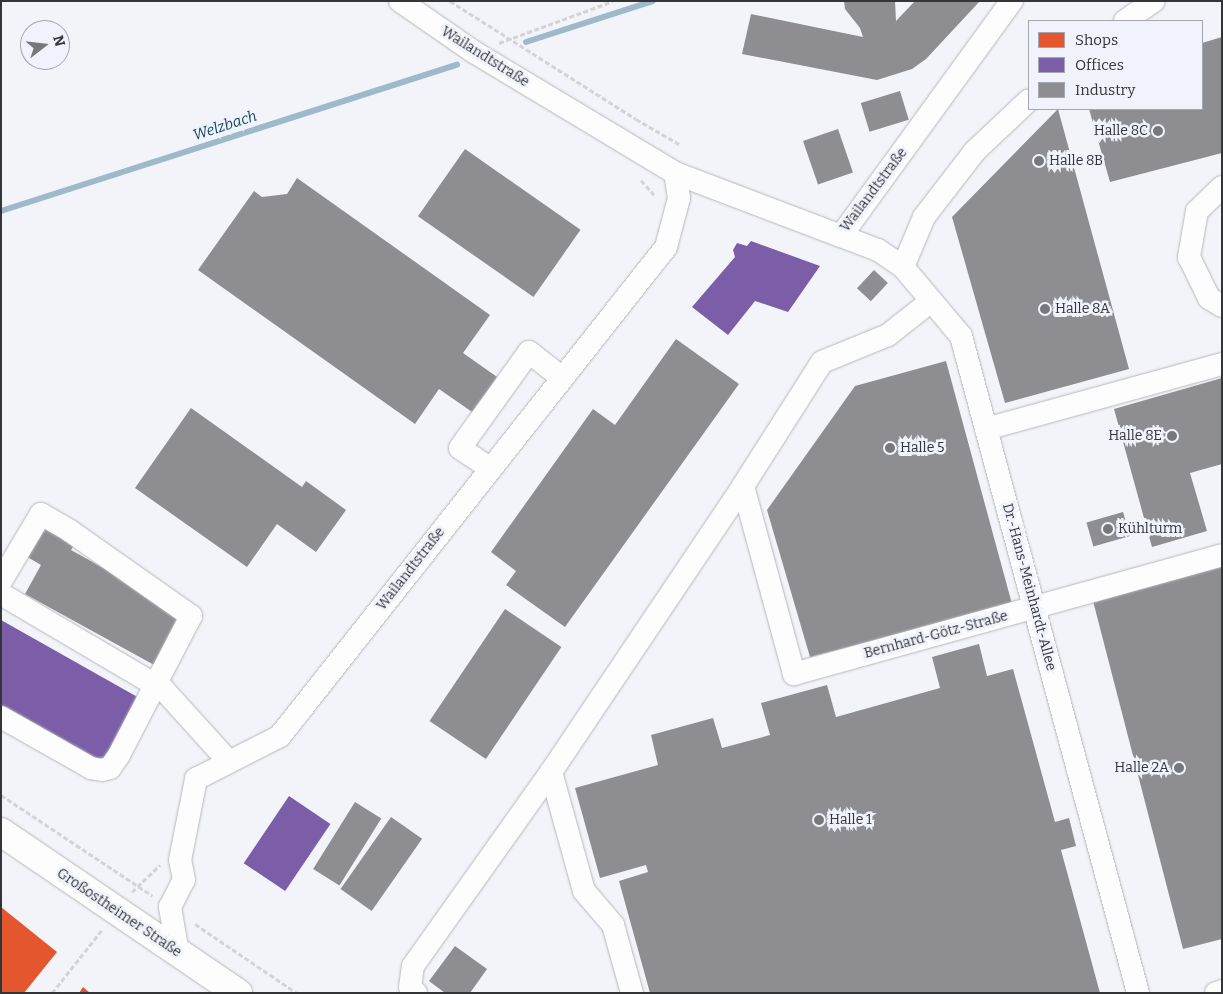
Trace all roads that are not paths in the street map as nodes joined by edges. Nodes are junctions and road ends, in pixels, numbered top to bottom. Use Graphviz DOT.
graph roads {
  1 [pos="400,1"];
  2 [pos="1012,1"];
  3 [pos="1154,1"];
  4 [pos="1126,20"];
  5 [pos="1028,101"];
  6 [pos="675,172"];
  7 [pos="1222,187"];
  8 [pos="841,236"];
  9 [pos="903,268"];
  10 [pos="931,301"];
  11 [pos="1222,306"];
  12 [pos="1222,364"];
  13 [pos="562,378"];
  14 [pos="986,429"];
  15 [pos="491,469"];
  16 [pos="743,486"];
  17 [pos="1222,555"];
  18 [pos="1,580"];
  19 [pos="1,594"];
  20 [pos="1034,608"];
  21 [pos="156,686"];
  22 [pos="1,717"];
  23 [pos="229,762"];
  24 [pos="551,772"];
  25 [pos="1,832"];
  26 [pos="178,953"];
  27 [pos="1222,991"];
  28 [pos="238,993"];
  29 [pos="416,993"];
  30 [pos="632,993"];
  31 [pos="1138,993"];
  32 [pos="1216,993"];
  1 -- 6 [label="street, Wailandtstraße"];
  2 -- 8 [label="street, Wailandtstraße"];
  3 -- 4 [label="street"];
  5 -- 9 [label="street"];
  6 -- 8 [label="street, Wailandtstraße"];
  6 -- 13 [label="street, Wailandtstraße"];
  7 -- 11 [label="street"];
  8 -- 9 [label="street, Dr.-Hans-Meinhardt-Allee"];
  9 -- 10 [label="street, Dr.-Hans-Meinhardt-Allee"];
  10 -- 14 [label="street, Dr.-Hans-Meinhardt-Allee"];
  10 -- 16 [label="street"];
  12 -- 14 [label="street"];
  13 -- 15 [label="street, Wailandtstraße"];
  13 -- 15 [label="street"];
  14 -- 20 [label="street, Dr.-Hans-Meinhardt-Allee"];
  15 -- 23 [label="street, Wailandtstraße"];
  16 -- 20 [label="street, Bernhard-Götz-Straße"];
  16 -- 24 [label="street"];
  17 -- 20 [label="street, Bernhard-Götz-Straße"];
  18 -- 21 [label="street"];
  19 -- 21 [label="street"];
  20 -- 31 [label="street, Dr.-Hans-Meinhardt-Allee"];
  21 -- 22 [label="street"];
  21 -- 23 [label="street"];
  23 -- 26 [label="street, Wailandtstraße"];
  24 -- 29 [label="street"];
  24 -- 30 [label="street"];
  25 -- 26 [label="main road, Großostheimer Straße"];
  26 -- 28 [label="main road, Großostheimer Straße"];
  27 -- 32 [label="street"];
}
